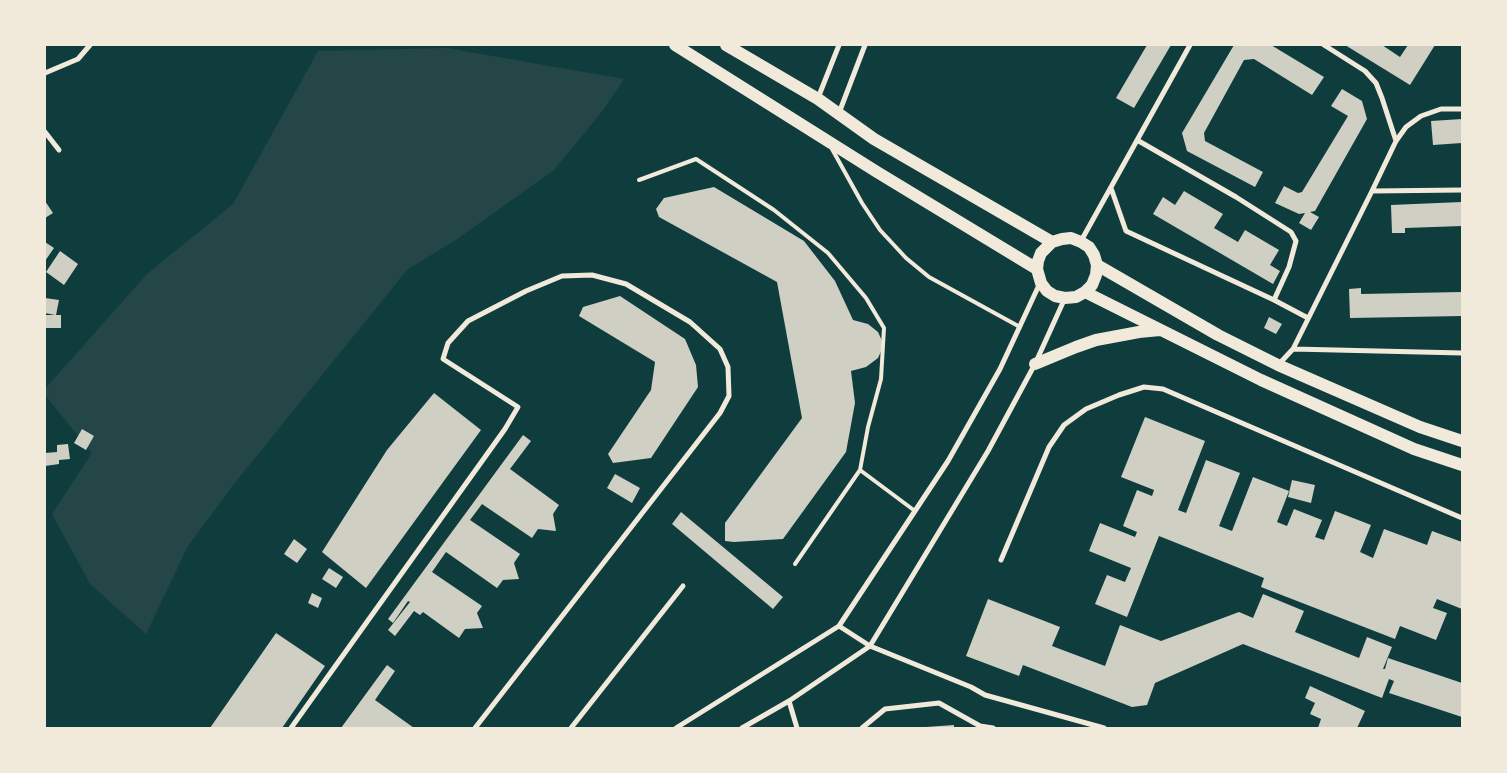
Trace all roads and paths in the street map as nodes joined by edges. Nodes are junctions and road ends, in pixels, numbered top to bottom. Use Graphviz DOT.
graph roads {
  1 [pos="90,45"];
  2 [pos="675,45"];
  3 [pos="726,45"];
  4 [pos="839,45"];
  5 [pos="865,45"];
  6 [pos="1190,45"];
  7 [pos="1324,45"];
  8 [pos="45,73"];
  9 [pos="818,99"];
  10 [pos="1462,109"];
  11 [pos="838,113"];
  12 [pos="45,132"];
  13 [pos="1137,140"];
  14 [pos="828,141"];
  15 [pos="1396,141"];
  16 [pos="59,150"];
  17 [pos="639,180"];
  18 [pos="1111,188"];
  19 [pos="1462,190"];
  20 [pos="1372,191"];
  21 [pos="1052,242"];
  22 [pos="1080,242"];
  23 [pos="1097,264"];
  24 [pos="1037,269"];
  25 [pos="1041,283"];
  26 [pos="1085,292"];
  27 [pos="1065,298"];
  28 [pos="1274,300"];
  29 [pos="1308,318"];
  30 [pos="1020,327"];
  31 [pos="1161,330"];
  32 [pos="1293,349"];
  33 [pos="1462,353"];
  34 [pos="1036,364"];
  35 [pos="1278,365"];
  36 [pos="1462,441"];
  37 [pos="1462,465"];
  38 [pos="860,470"];
  39 [pos="915,511"];
  40 [pos="1462,518"];
  41 [pos="1001,560"];
  42 [pos="795,564"];
  43 [pos="683,586"];
  44 [pos="839,626"];
  45 [pos="870,646"];
  46 [pos="789,701"];
  47 [pos="979,727"];
  48 [pos="291,728"];
  49 [pos="475,728"];
  50 [pos="571,728"];
  51 [pos="676,728"];
  52 [pos="742,728"];
  53 [pos="797,728"];
  54 [pos="862,728"];
  55 [pos="993,728"];
  56 [pos="1104,728"];
  1 -- 8 [label="street"];
  2 -- 14 [label="main road"];
  3 -- 9 [label="main road"];
  4 -- 9 [label="street"];
  5 -- 11 [label="street"];
  6 -- 13 [label="street"];
  7 -- 15 [label="street"];
  9 -- 11 [label="main road"];
  10 -- 15 [label="street"];
  11 -- 21 [label="main road"];
  12 -- 16 [label="street"];
  13 -- 18 [label="street"];
  13 -- 28 [label="street"];
  14 -- 24 [label="main road"];
  14 -- 30 [label="lane"];
  15 -- 20 [label="street"];
  17 -- 38 [label="lane"];
  18 -- 22 [label="street"];
  18 -- 28 [label="street"];
  19 -- 20 [label="street"];
  20 -- 29 [label="street"];
  21 -- 22 [label="main road"];
  21 -- 24 [label="main road"];
  22 -- 23 [label="main road"];
  23 -- 26 [label="main road"];
  23 -- 35 [label="main road"];
  24 -- 25 [label="main road"];
  25 -- 27 [label="main road"];
  25 -- 30 [label="street"];
  26 -- 27 [label="main road"];
  26 -- 31 [label="main road"];
  27 -- 34 [label="street"];
  28 -- 29 [label="street"];
  29 -- 32 [label="street"];
  30 -- 39 [label="street"];
  31 -- 34 [label="main road"];
  31 -- 37 [label="main road"];
  32 -- 33 [label="street"];
  32 -- 35 [label="street"];
  34 -- 45 [label="street"];
  35 -- 36 [label="main road"];
  38 -- 39 [label="lane"];
  38 -- 42 [label="lane"];
  39 -- 44 [label="street"];
  40 -- 41 [label="street"];
  43 -- 50 [label="street"];
  44 -- 45 [label="street"];
  44 -- 51 [label="street"];
  45 -- 46 [label="street"];
  45 -- 56 [label="street"];
  46 -- 52 [label="street"];
  46 -- 53 [label="street"];
  47 -- 54 [label="street"];
  47 -- 55 [label="street"];
  48 -- 49 [label="street"];
}
